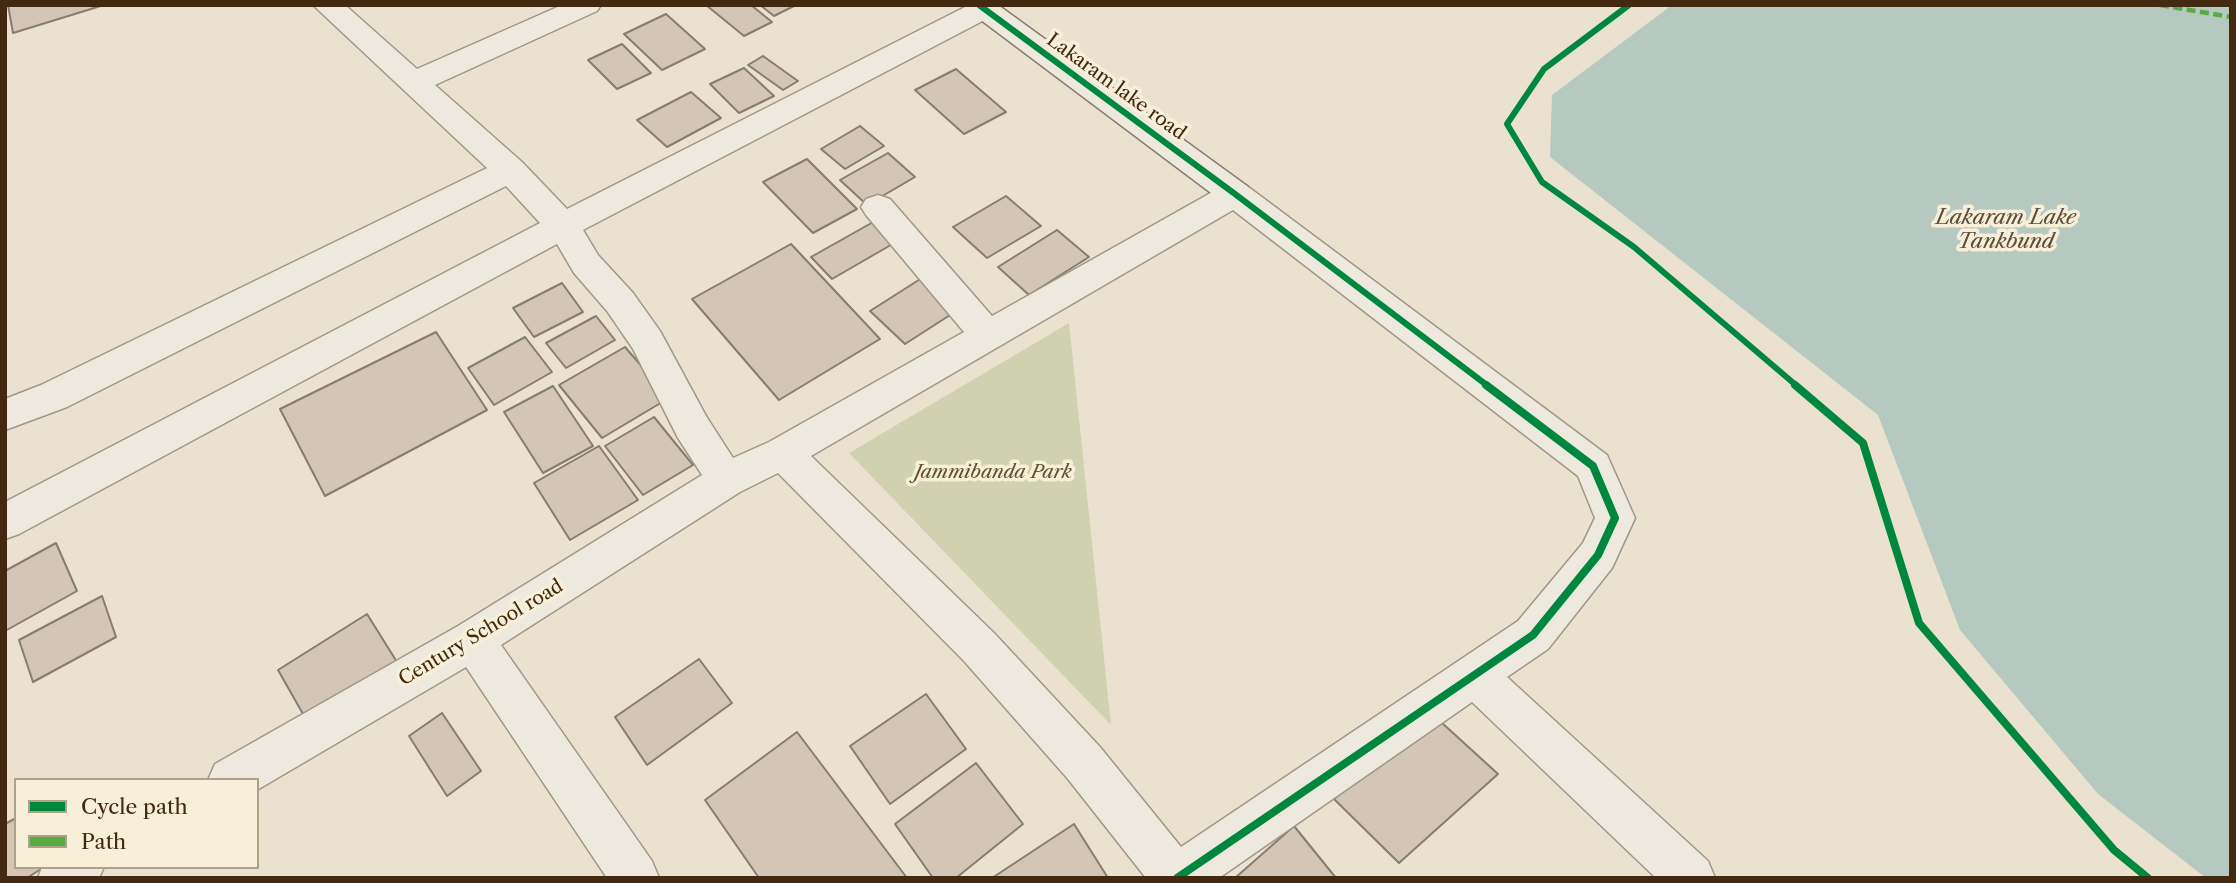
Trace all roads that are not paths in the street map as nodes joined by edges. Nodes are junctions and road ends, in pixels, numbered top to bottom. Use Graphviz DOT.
graph roads {
  1 [pos="327,5"];
  2 [pos="587,5"];
  3 [pos="981,7"];
  4 [pos="415,82"];
  5 [pos="510,170"];
  6 [pos="1235,194"];
  7 [pos="878,206"];
  8 [pos="563,226"];
  9 [pos="987,335"];
  10 [pos="5,415"];
  11 [pos="783,453"];
  12 [pos="726,480"];
  13 [pos="5,522"];
  14 [pos="474,640"];
  15 [pos="1474,675"];
  16 [pos="234,778"];
  17 [pos="78,869"];
  18 [pos="62,878"];
  19 [pos="635,878"];
  20 [pos="1176,878"];
  21 [pos="1691,878"];
  1 -- 4 [label="street"];
  2 -- 4 [label="street"];
  3 -- 6 [label="street, Lakaram lake road"];
  3 -- 8 [label="street"];
  4 -- 5 [label="street"];
  5 -- 8 [label="street"];
  5 -- 10 [label="street"];
  6 -- 9 [label="street, Century School road"];
  6 -- 15 [label="street, Lakaram lake road"];
  7 -- 9 [label="street"];
  8 -- 12 [label="street"];
  8 -- 13 [label="street"];
  9 -- 11 [label="street, Century School road"];
  11 -- 12 [label="street, Century School road"];
  11 -- 20 [label="street"];
  12 -- 14 [label="street, Century School road"];
  14 -- 16 [label="street, Century School road"];
  14 -- 19 [label="street"];
  15 -- 20 [label="street, Lakaram lake road"];
  15 -- 21 [label="street"];
  17 -- 18 [label="street"];
}
